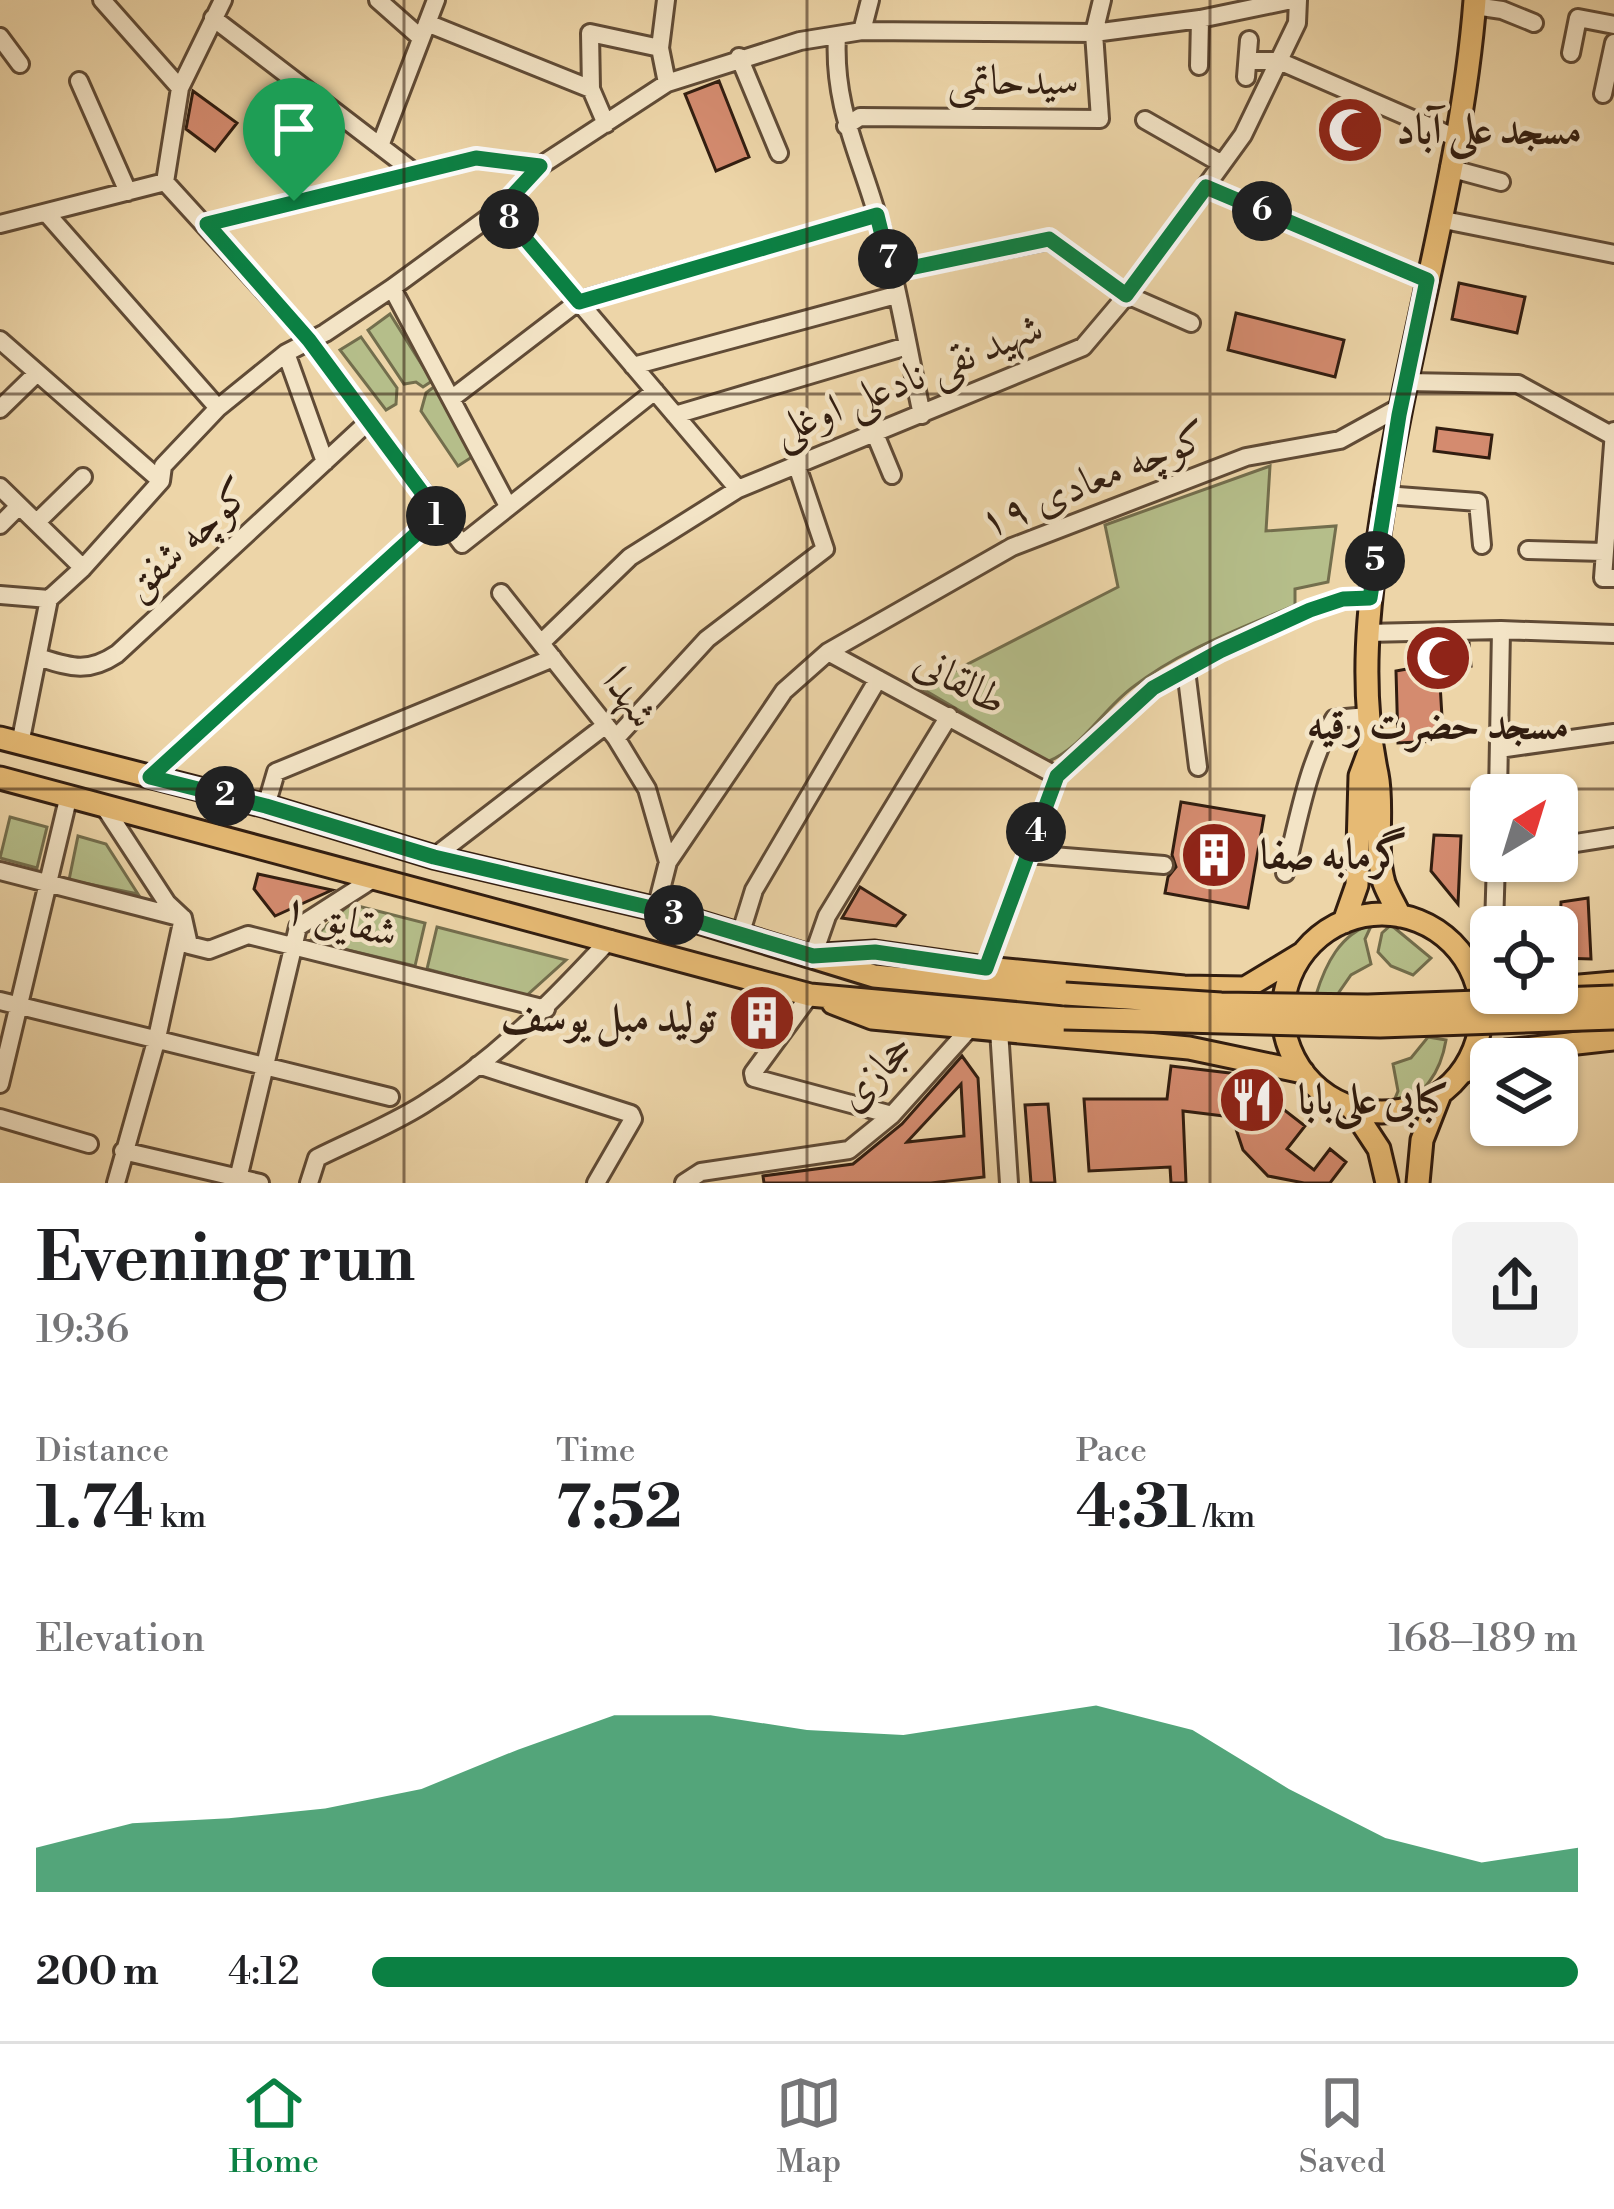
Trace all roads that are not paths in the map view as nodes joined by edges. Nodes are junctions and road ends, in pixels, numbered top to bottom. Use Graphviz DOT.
graph roads {
  1 [pos="102,0"];
  2 [pos="223,0"];
  3 [pos="377,0"];
  4 [pos="436,0"];
  5 [pos="665,0"];
  6 [pos="870,0"];
  7 [pos="1102,0"];
  8 [pos="1286,1"];
  9 [pos="1475,3"];
  10 [pos="213,18"];
  11 [pos="1200,19"];
  12 [pos="1534,22"];
  13 [pos="1614,26"];
  14 [pos="424,31"];
  15 [pos="862,32"];
  16 [pos="1094,33"];
  17 [pos="838,35"];
  18 [pos="0,37"];
  19 [pos="1249,40"];
  20 [pos="1614,43"];
  21 [pos="660,48"];
  22 [pos="1571,53"];
  23 [pos="739,57"];
  24 [pos="1279,61"];
  25 [pos="20,64"];
  26 [pos="1199,66"];
  27 [pos="79,81"];
  28 [pos="667,83"];
  29 [pos="179,88"];
  30 [pos="591,89"];
  31 [pos="1604,94"];
  32 [pos="1145,120"];
  33 [pos="606,124"];
  34 [pos="845,126"];
  35 [pos="1454,137"];
  36 [pos="380,146"];
  37 [pos="779,153"];
  38 [pos="1222,164"];
  39 [pos="540,166"];
  40 [pos="1449,168"];
  41 [pos="414,172"];
  42 [pos="168,173"];
  43 [pos="1501,182"];
  44 [pos="1206,187"];
  45 [pos="128,191"];
  46 [pos="500,209"];
  47 [pos="48,214"];
  48 [pos="877,215"];
  49 [pos="1439,219"];
  50 [pos="0,224"];
  51 [pos="207,224"];
  52 [pos="1614,254"];
  53 [pos="891,272"];
  54 [pos="1427,280"];
  55 [pos="392,288"];
  56 [pos="896,295"];
  57 [pos="1126,295"];
  58 [pos="579,302"];
  59 [pos="1191,323"];
  60 [pos="0,340"];
  61 [pos="309,340"];
  62 [pos="907,346"];
  63 [pos="286,353"];
  64 [pos="633,366"];
  65 [pos="37,373"];
  66 [pos="1406,382"];
  67 [pos="655,391"];
  68 [pos="451,399"];
  69 [pos="1400,407"];
  70 [pos="218,408"];
  71 [pos="0,409"];
  72 [pos="675,415"];
  73 [pos="922,415"];
  74 [pos="369,421"];
  75 [pos="1613,433"];
  76 [pos="875,434"];
  77 [pos="325,462"];
  78 [pos="797,466"];
  79 [pos="892,476"];
  80 [pos="83,477"];
  81 [pos="160,481"];
  82 [pos="1611,484"];
  83 [pos="0,487"];
  84 [pos="738,489"];
  85 [pos="1384,495"];
  86 [pos="19,506"];
  87 [pos="508,506"];
  88 [pos="438,514"];
  89 [pos="37,522"];
  90 [pos="0,525"];
  91 [pos="1482,545"];
  92 [pos="1528,550"];
  93 [pos="1604,552"];
  94 [pos="83,568"];
  95 [pos="1608,578"];
  96 [pos="501,593"];
  97 [pos="0,595"];
  98 [pos="49,598"];
  99 [pos="1370,598"];
  100 [pos="1501,630"];
  101 [pos="1366,633"];
  102 [pos="1614,634"];
  103 [pos="547,650"];
  104 [pos="828,652"];
  105 [pos="38,657"];
  106 [pos="1186,670"];
  107 [pos="878,680"];
  108 [pos="949,716"];
  109 [pos="1368,716"];
  110 [pos="611,731"];
  111 [pos="1614,733"];
  112 [pos="10,741"];
  113 [pos="1498,749"];
  114 [pos="1369,752"];
  115 [pos="1198,767"];
  116 [pos="1498,774"];
  117 [pos="1057,776"];
  118 [pos="150,777"];
  119 [pos="0,778"];
  120 [pos="69,795"];
  121 [pos="103,805"];
  122 [pos="266,806"];
  123 [pos="1614,837"];
  124 [pos="1578,843"];
  125 [pos="1028,854"];
  126 [pos="434,857"];
  127 [pos="668,862"];
  128 [pos="1164,865"];
  129 [pos="0,871"];
  130 [pos="1285,873"];
  131 [pos="376,877"];
  132 [pos="48,884"];
  133 [pos="656,909"];
  134 [pos="1400,916"];
  135 [pos="183,919"];
  136 [pos="1344,922"];
  137 [pos="740,935"];
  138 [pos="610,939"];
  139 [pos="292,946"];
  140 [pos="1304,953"];
  141 [pos="813,956"];
  142 [pos="1468,964"];
  143 [pos="986,968"];
  144 [pos="1614,983"];
  145 [pos="1578,986"];
  146 [pos="873,987"];
  147 [pos="1184,987"];
  148 [pos="810,995"];
  149 [pos="1614,997"];
  150 [pos="9,1003"];
  151 [pos="546,1009"];
  152 [pos="1614,1018"];
  153 [pos="971,1027"];
  154 [pos="999,1030"];
  155 [pos="157,1038"];
  156 [pos="1614,1039"];
  157 [pos="1189,1048"];
  158 [pos="263,1065"];
  159 [pos="478,1065"];
  160 [pos="1303,1072"];
  161 [pos="1462,1072"];
  162 [pos="0,1084"];
  163 [pos="1440,1094"];
  164 [pos="390,1097"];
  165 [pos="1352,1108"];
  166 [pos="892,1115"];
  167 [pos="0,1118"];
  168 [pos="89,1144"];
  169 [pos="123,1151"];
  170 [pos="237,1180"];
  171 [pos="315,1182"];
  172 [pos="116,1183"];
  173 [pos="260,1183"];
  174 [pos="596,1183"];
  175 [pos="684,1183"];
  176 [pos="1009,1183"];
  177 [pos="1387,1183"];
  178 [pos="1418,1183"];
  1 -- 29 [label="street"];
  2 -- 10 [label="street"];
  3 -- 14 [label="street"];
  4 -- 14 [label="street"];
  5 -- 21 [label="street"];
  6 -- 15 [label="street"];
  7 -- 16 [label="street"];
  8 -- 11 [label="street"];
  8 -- 24 [label="street, شهید نقی نادعلی اوغلی"];
  9 -- 12 [label="street"];
  9 -- 35 [label="main road"];
  10 -- 29 [label="street"];
  10 -- 36 [label="street"];
  11 -- 16 [label="street"];
  11 -- 26 [label="street"];
  13 -- 22 [label="street"];
  14 -- 30 [label="street"];
  14 -- 36 [label="street"];
  15 -- 16 [label="street"];
  15 -- 17 [label="street"];
  16 -- 34 [label="street, سیدحاتمی"];
  17 -- 23 [label="street"];
  17 -- 34 [label="street"];
  18 -- 25 [label="street"];
  19 -- 24 [label="street"];
  20 -- 31 [label="street"];
  21 -- 28 [label="street"];
  21 -- 30 [label="street"];
  23 -- 28 [label="street"];
  23 -- 37 [label="street"];
  24 -- 35 [label="street"];
  24 -- 38 [label="street, شهید نقی نادعلی اوغلی"];
  27 -- 45 [label="street"];
  28 -- 33 [label="street"];
  29 -- 42 [label="street"];
  30 -- 33 [label="street"];
  32 -- 38 [label="street"];
  33 -- 39 [label="street"];
  34 -- 48 [label="street"];
  35 -- 40 [label="main road"];
  36 -- 41 [label="street"];
  38 -- 44 [label="street, شهید نقی نادعلی اوغلی"];
  39 -- 41 [label="street"];
  39 -- 46 [label="street"];
  40 -- 43 [label="street"];
  40 -- 49 [label="main road"];
  41 -- 51 [label="street"];
  42 -- 45 [label="street"];
  42 -- 51 [label="street"];
  44 -- 54 [label="street"];
  44 -- 57 [label="street, شهید نقی نادعلی اوغلی"];
  45 -- 47 [label="street"];
  46 -- 55 [label="street"];
  46 -- 58 [label="street"];
  47 -- 50 [label="street"];
  47 -- 70 [label="street"];
  48 -- 53 [label="street"];
  48 -- 58 [label="street"];
  49 -- 52 [label="street"];
  49 -- 54 [label="main road"];
  51 -- 61 [label="street"];
  53 -- 56 [label="street"];
  53 -- 57 [label="street"];
  54 -- 66 [label="main road"];
  55 -- 61 [label="street"];
  55 -- 68 [label="street"];
  56 -- 62 [label="street"];
  56 -- 64 [label="street"];
  57 -- 59 [label="street"];
  57 -- 73 [label="street, شهید نقی نادعلی اوغلی"];
  58 -- 64 [label="street"];
  58 -- 68 [label="street"];
  60 -- 65 [label="street"];
  61 -- 63 [label="street"];
  61 -- 74 [label="street"];
  62 -- 72 [label="street"];
  62 -- 73 [label="street"];
  63 -- 70 [label="street"];
  63 -- 77 [label="street"];
  64 -- 67 [label="street"];
  65 -- 71 [label="street"];
  65 -- 81 [label="street"];
  66 -- 69 [label="main road"];
  66 -- 75 [label="street"];
  67 -- 72 [label="street"];
  67 -- 87 [label="street"];
  68 -- 87 [label="street"];
  69 -- 85 [label="main road"];
  69 -- 104 [label="street, کوچه معادی ۱۹"];
  70 -- 81 [label="street"];
  72 -- 84 [label="street"];
  73 -- 76 [label="street, شهید نقی نادعلی اوغلی"];
  74 -- 77 [label="street, کوچه شفق"];
  74 -- 88 [label="street"];
  75 -- 82 [label="street"];
  76 -- 78 [label="street, شهید نقی نادعلی اوغلی"];
  76 -- 79 [label="street"];
  77 -- 105 [label="street, کوچه شفق"];
  78 -- 84 [label="street, شهید نقی نادعلی اوغلی"];
  78 -- 110 [label="street"];
  80 -- 89 [label="street"];
  81 -- 94 [label="street"];
  82 -- 93 [label="street"];
  83 -- 86 [label="street"];
  84 -- 103 [label="street, شهید نقی نادعلی اوغلی"];
  85 -- 91 [label="street"];
  85 -- 99 [label="main road"];
  86 -- 89 [label="street"];
  86 -- 90 [label="street"];
  87 -- 88 [label="street"];
  88 -- 118 [label="street"];
  89 -- 94 [label="street"];
  92 -- 93 [label="street"];
  93 -- 95 [label="street"];
  94 -- 98 [label="street"];
  96 -- 103 [label="street, شهدا"];
  97 -- 98 [label="street"];
  98 -- 105 [label="street"];
  99 -- 101 [label="main road"];
  99 -- 106 [label="street"];
  100 -- 101 [label="street"];
  100 -- 102 [label="street"];
  100 -- 113 [label="street"];
  101 -- 109 [label="main road"];
  103 -- 110 [label="street, شهدا"];
  103 -- 122 [label="street"];
  104 -- 107 [label="street, طالقانی"];
  104 -- 127 [label="street, کوچه معادی ۱۹"];
  105 -- 112 [label="street"];
  106 -- 115 [label="street"];
  106 -- 117 [label="street"];
  107 -- 108 [label="street, طالقانی"];
  107 -- 137 [label="street"];
  108 -- 117 [label="street, طالقانی"];
  108 -- 141 [label="street"];
  109 -- 114 [label="main road"];
  109 -- 130 [label="street"];
  110 -- 126 [label="street"];
  110 -- 127 [label="street, شهدا"];
  111 -- 113 [label="street"];
  112 -- 118 [label="main road"];
  113 -- 116 [label="street"];
  114 -- 134 [label="main road"];
  114 -- 136 [label="main road"];
  117 -- 125 [label="street"];
  118 -- 122 [label="main road"];
  119 -- 120 [label="main road"];
  120 -- 121 [label="main road"];
  120 -- 132 [label="street"];
  121 -- 131 [label="main road"];
  121 -- 135 [label="street"];
  122 -- 126 [label="main road"];
  123 -- 124 [label="street"];
  125 -- 128 [label="street"];
  125 -- 143 [label="street"];
  126 -- 133 [label="main road"];
  127 -- 133 [label="street"];
  129 -- 132 [label="street, شقایق ۱"];
  131 -- 138 [label="main road"];
  131 -- 139 [label="street"];
  132 -- 135 [label="street, شقایق ۱"];
  132 -- 150 [label="street"];
  133 -- 137 [label="main road"];
  134 -- 136 [label="main road"];
  134 -- 142 [label="main road"];
  135 -- 139 [label="street, شقایق ۱"];
  135 -- 155 [label="street"];
  136 -- 140 [label="main road"];
  137 -- 141 [label="main road"];
  138 -- 148 [label="main road"];
  138 -- 151 [label="street"];
  139 -- 151 [label="street, شقایق ۱"];
  139 -- 158 [label="street"];
  140 -- 147 [label="main road"];
  140 -- 160 [label="main road"];
  141 -- 143 [label="main road"];
  141 -- 146 [label="main road"];
  142 -- 161 [label="main road"];
  143 -- 147 [label="main road"];
  144 -- 145 [label="main road"];
  146 -- 148 [label="main road"];
  146 -- 149 [label="main road, bridge"];
  146 -- 152 [label="main road, bridge"];
  147 -- 157 [label="main road"];
  148 -- 153 [label="main road"];
  148 -- 166 [label="street"];
  150 -- 155 [label="street"];
  150 -- 162 [label="street"];
  151 -- 159 [label="street"];
  153 -- 154 [label="main road"];
  153 -- 166 [label="street, حجازی"];
  154 -- 157 [label="main road"];
  154 -- 176 [label="street"];
  155 -- 158 [label="street"];
  155 -- 169 [label="street"];
  156 -- 161 [label="main road"];
  157 -- 160 [label="main road"];
  158 -- 164 [label="street"];
  158 -- 170 [label="street"];
  159 -- 171 [label="street"];
  159 -- 174 [label="street"];
  160 -- 165 [label="main road"];
  161 -- 163 [label="main road"];
  163 -- 165 [label="main road"];
  163 -- 178 [label="main road"];
  165 -- 177 [label="main road"];
  166 -- 175 [label="street, حجازی"];
  167 -- 168 [label="street"];
  169 -- 170 [label="street"];
  169 -- 172 [label="street"];
  170 -- 173 [label="street"];
}
